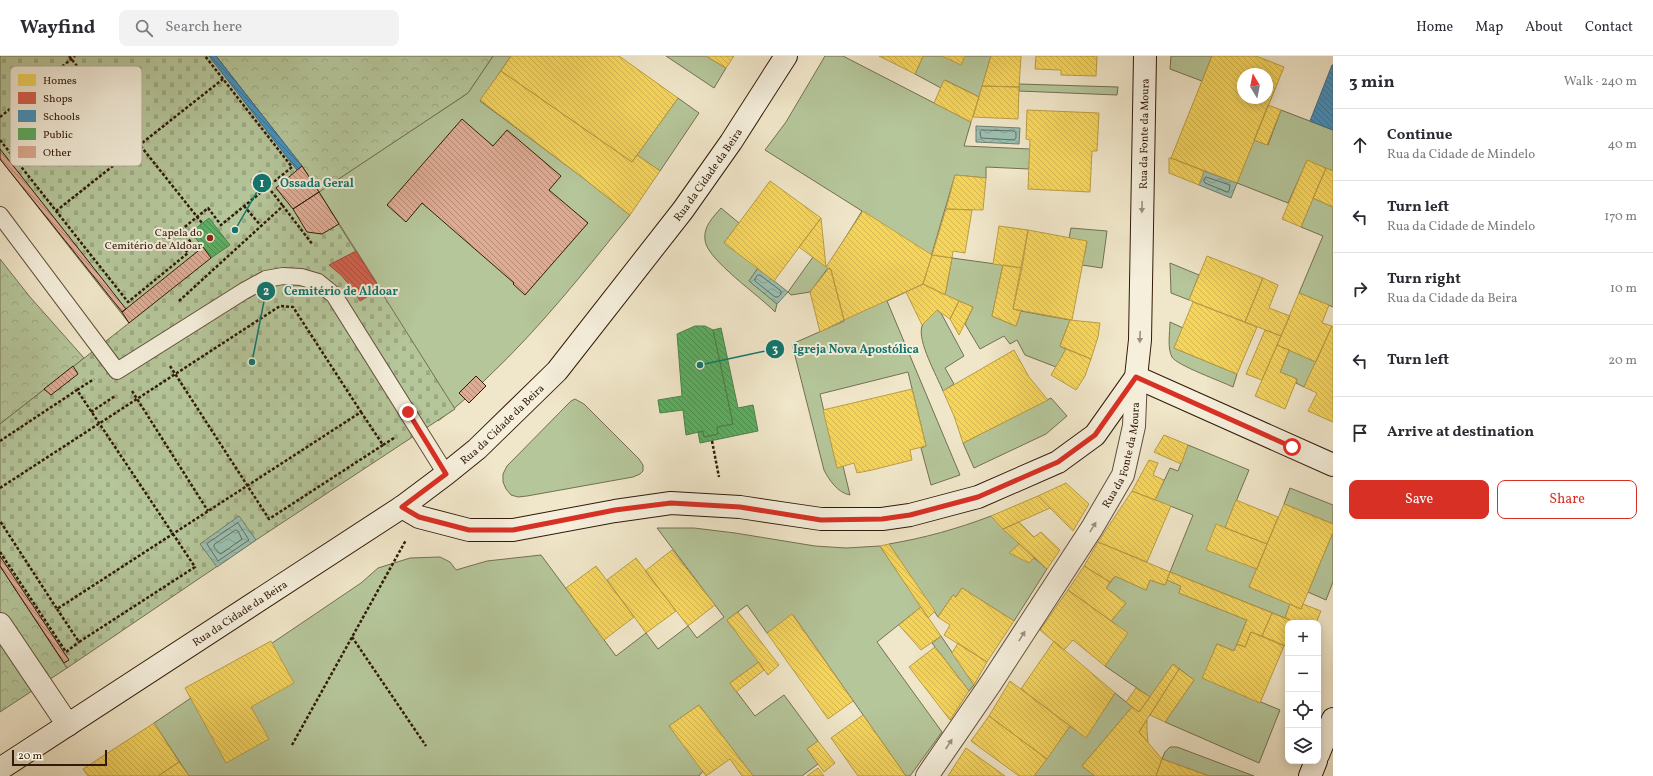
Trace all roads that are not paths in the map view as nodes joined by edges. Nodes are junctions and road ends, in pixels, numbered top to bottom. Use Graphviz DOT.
graph roads {
  1 [pos="786,56"];
  2 [pos="1145,56"];
  3 [pos="0,215"];
  4 [pos="1136,377"];
  5 [pos="1333,465"];
  6 [pos="446,474"];
  7 [pos="410,512"];
  8 [pos="0,624"];
  9 [pos="1333,719"];
  10 [pos="68,725"];
  11 [pos="1321,748"];
  12 [pos="1315,764"];
  13 [pos="0,769"];
  14 [pos="927,776"];
  15 [pos="1310,776"];
  1 -- 6 [label="street, Rua da Cidade da Beira"];
  2 -- 4 [label="street, Rua da Fonte da Moura, one-way"];
  3 -- 6 [label="lane"];
  4 -- 5 [label="street"];
  4 -- 7 [label="street"];
  14 -- 4 [label="street, Rua da Fonte da Moura, one-way"];
  6 -- 7 [label="street, Rua da Cidade da Beira"];
  7 -- 10 [label="street, Rua da Cidade da Beira"];
  8 -- 10 [label="street"];
  9 -- 11 [label="street"];
  10 -- 13 [label="street, Rua da Cidade da Beira"];
  12 -- 15 [label="street"];
}
